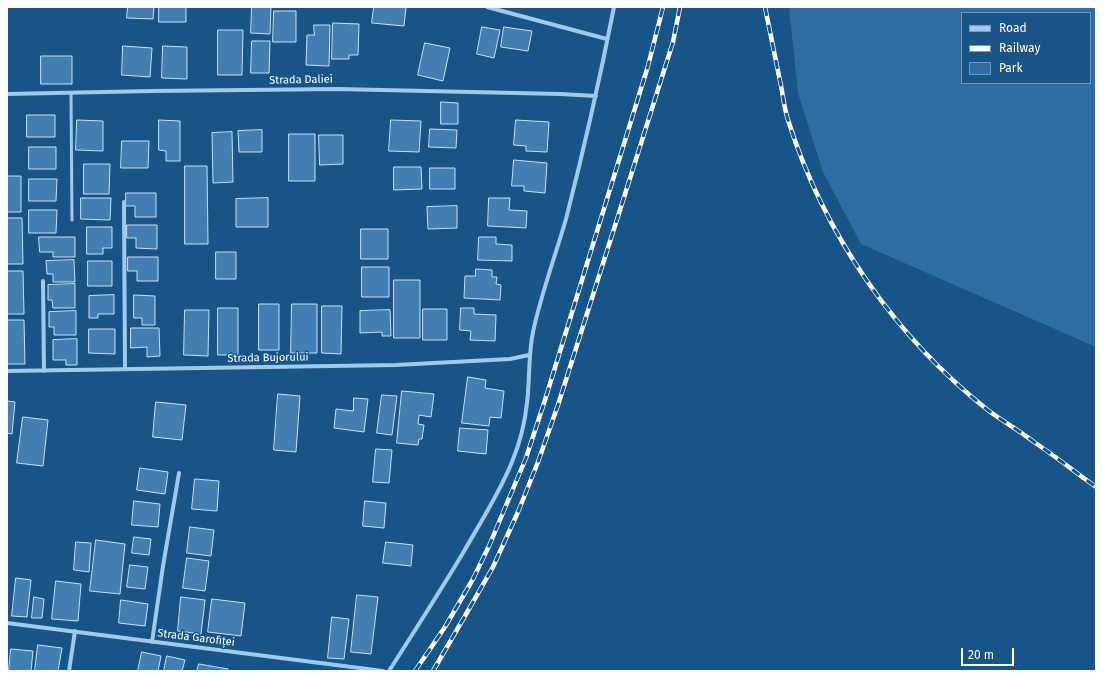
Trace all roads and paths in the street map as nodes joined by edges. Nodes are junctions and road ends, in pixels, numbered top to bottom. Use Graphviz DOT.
graph roads {
  1 [pos="487,7"];
  2 [pos="614,7"];
  3 [pos="607,39"];
  4 [pos="72,93"];
  5 [pos="7,94"];
  6 [pos="596,96"];
  7 [pos="124,202"];
  8 [pos="72,220"];
  9 [pos="43,280"];
  10 [pos="529,355"];
  11 [pos="125,369"];
  12 [pos="7,371"];
  13 [pos="44,372"];
  14 [pos="179,473"];
  15 [pos="7,623"];
  16 [pos="75,631"];
  17 [pos="152,642"];
  18 [pos="69,671"];
  19 [pos="383,671"];
  20 [pos="389,671"];
  1 -- 3 [label="street"];
  2 -- 3 [label="street"];
  3 -- 6 [label="street"];
  4 -- 5 [label="street, Strada Daliei"];
  4 -- 6 [label="street, Strada Daliei"];
  4 -- 8 [label="lane"];
  6 -- 10 [label="street"];
  7 -- 11 [label="street"];
  9 -- 13 [label="street"];
  10 -- 11 [label="street, Strada Bujorului"];
  10 -- 20 [label="street"];
  11 -- 13 [label="street, Strada Bujorului"];
  12 -- 13 [label="street, Strada Bujorului"];
  14 -- 17 [label="street"];
  15 -- 16 [label="street, Strada Garofiței"];
  16 -- 17 [label="street, Strada Garofiței"];
  16 -- 18 [label="street"];
  17 -- 19 [label="street, Strada Garofiței"];
}
